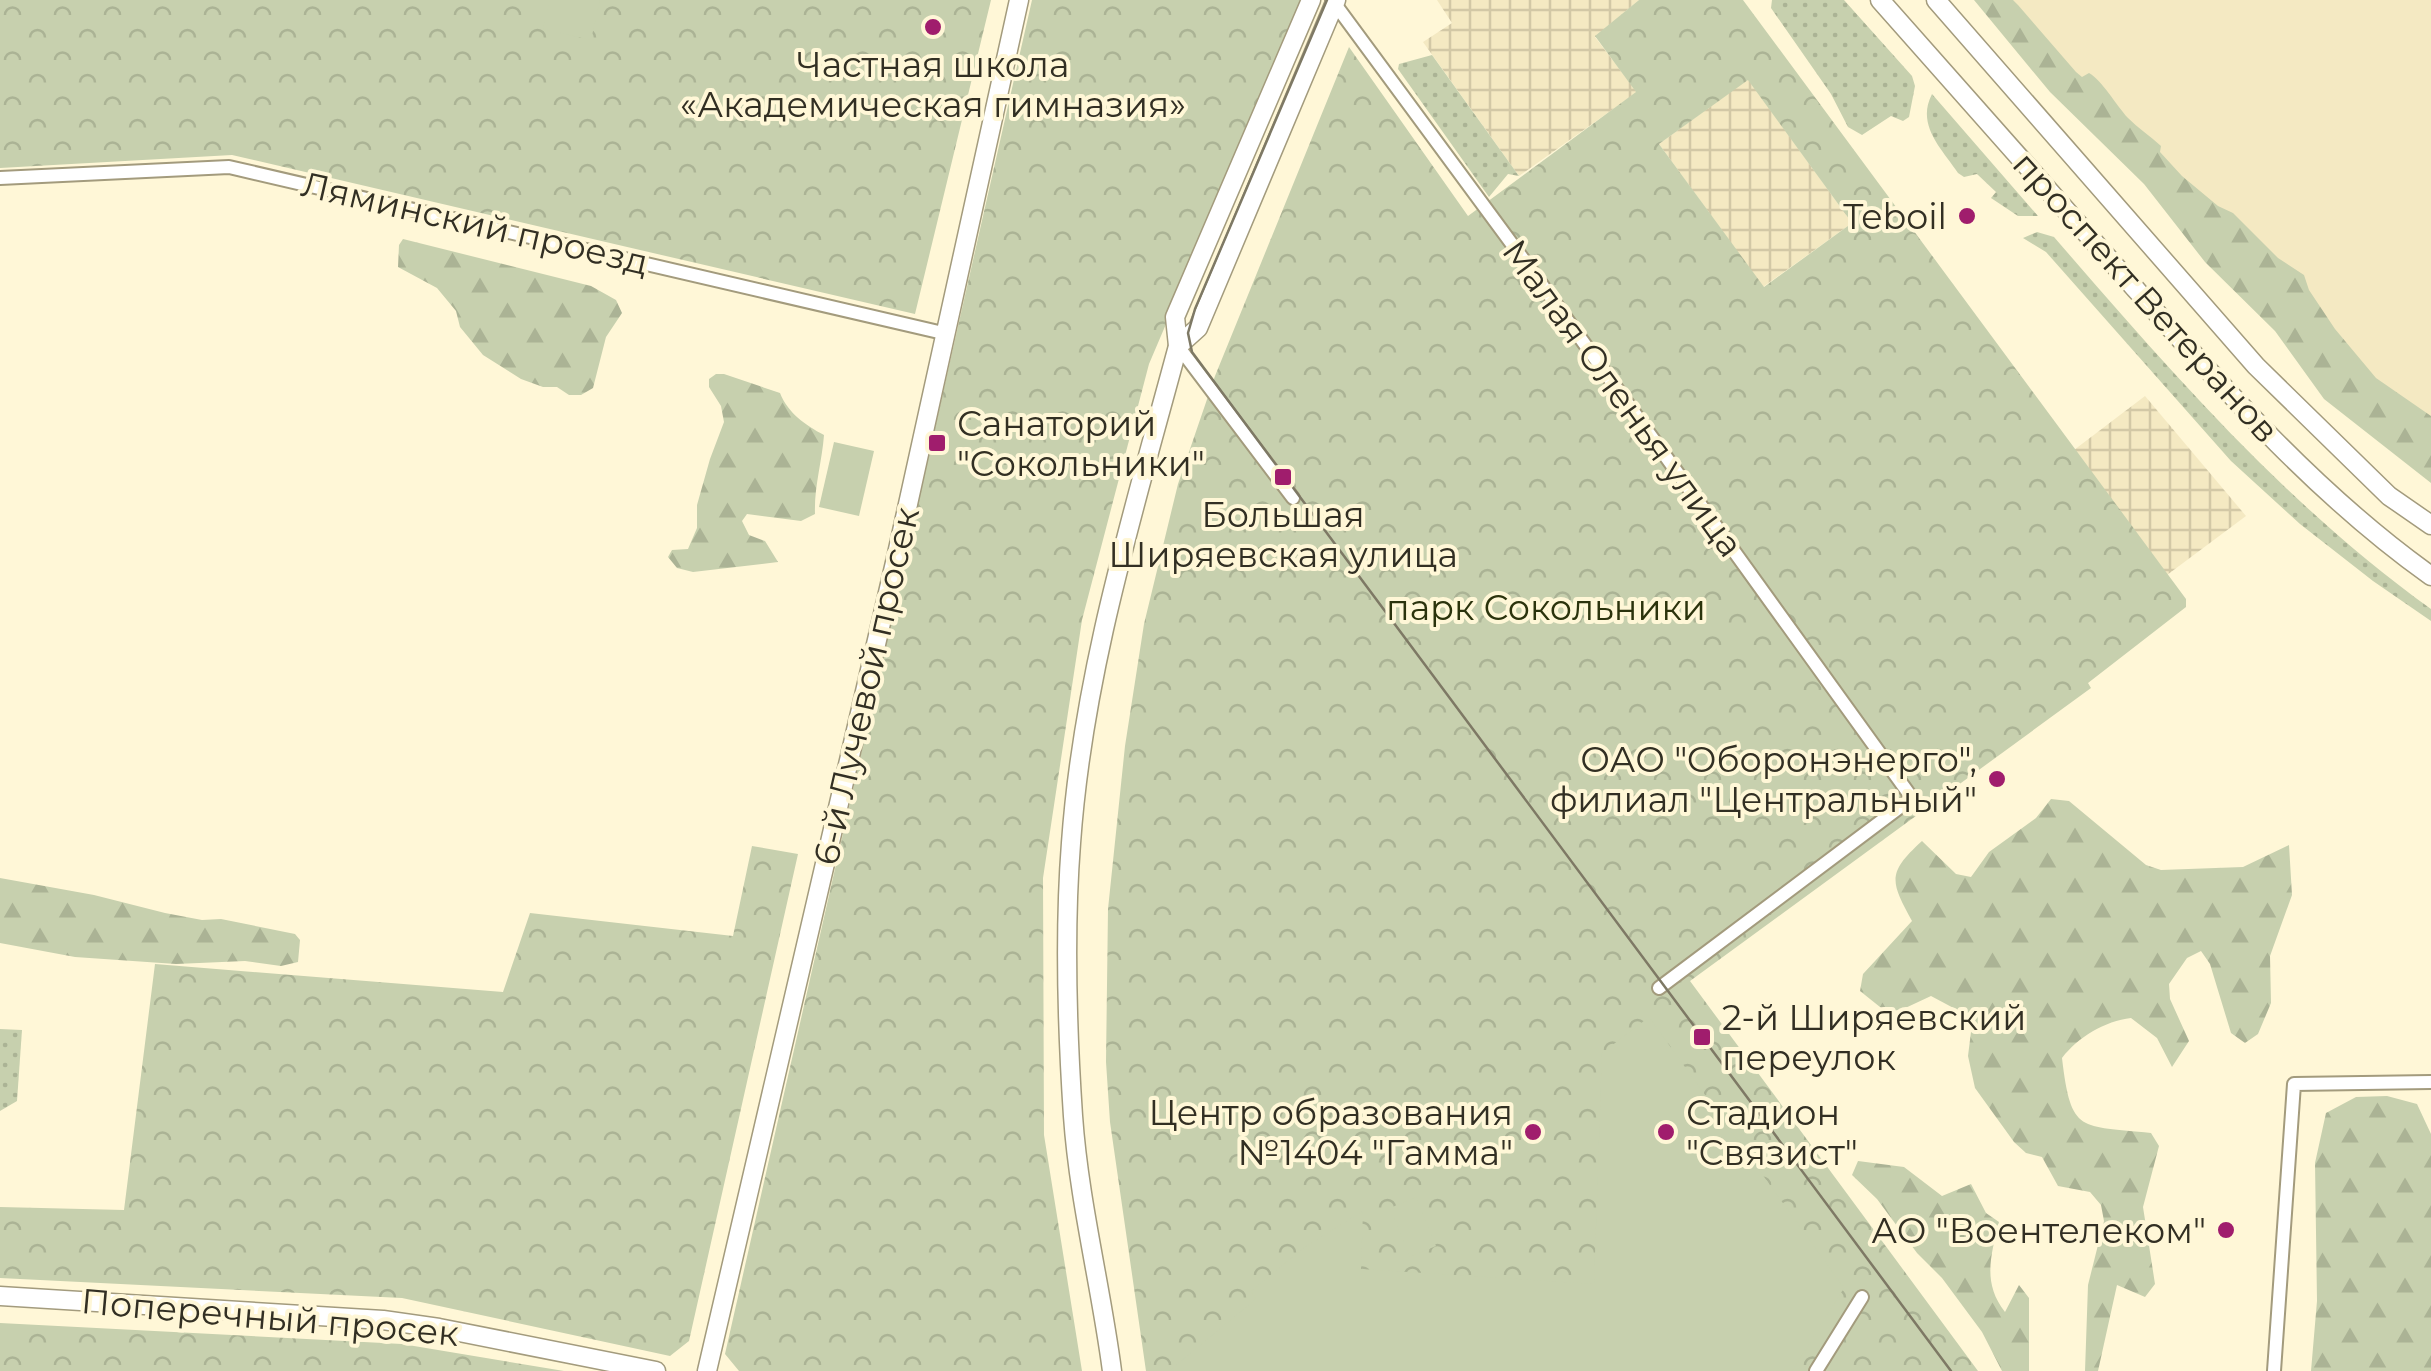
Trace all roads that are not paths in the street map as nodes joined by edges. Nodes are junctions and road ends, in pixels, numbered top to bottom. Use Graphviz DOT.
graph roads {
  1 [pos="1018,0"];
  2 [pos="1310,0"];
  3 [pos="1880,0"];
  4 [pos="1936,0"];
  5 [pos="1334,1"];
  6 [pos="0,178"];
  7 [pos="944,333"];
  8 [pos="1178,346"];
  9 [pos="1293,498"];
  10 [pos="2431,526"];
  11 [pos="2431,576"];
  12 [pos="1659,988"];
  13 [pos="2431,1082"];
  14 [pos="0,1296"];
  15 [pos="1862,1296"];
  16 [pos="656,1371"];
  17 [pos="707,1371"];
  18 [pos="1112,1371"];
  19 [pos="1816,1371"];
  20 [pos="2274,1371"];
  1 -- 7 [label="main road, 6-й Лучевой просек"];
  2 -- 8 [label="main road"];
  3 -- 11 [label="main road, проспект Ветеранов"];
  4 -- 10 [label="main road, проспект Ветеранов"];
  5 -- 8 [label="main road"];
  5 -- 12 [label="street, Малая Оленья улица"];
  6 -- 7 [label="street, Ляминский проезд"];
  7 -- 17 [label="main road, 6-й Лучевой просек"];
  8 -- 9 [label="street"];
  8 -- 18 [label="main road"];
  13 -- 20 [label="street"];
  14 -- 16 [label="main road, Поперечный просек"];
  15 -- 19 [label="street"];
}
